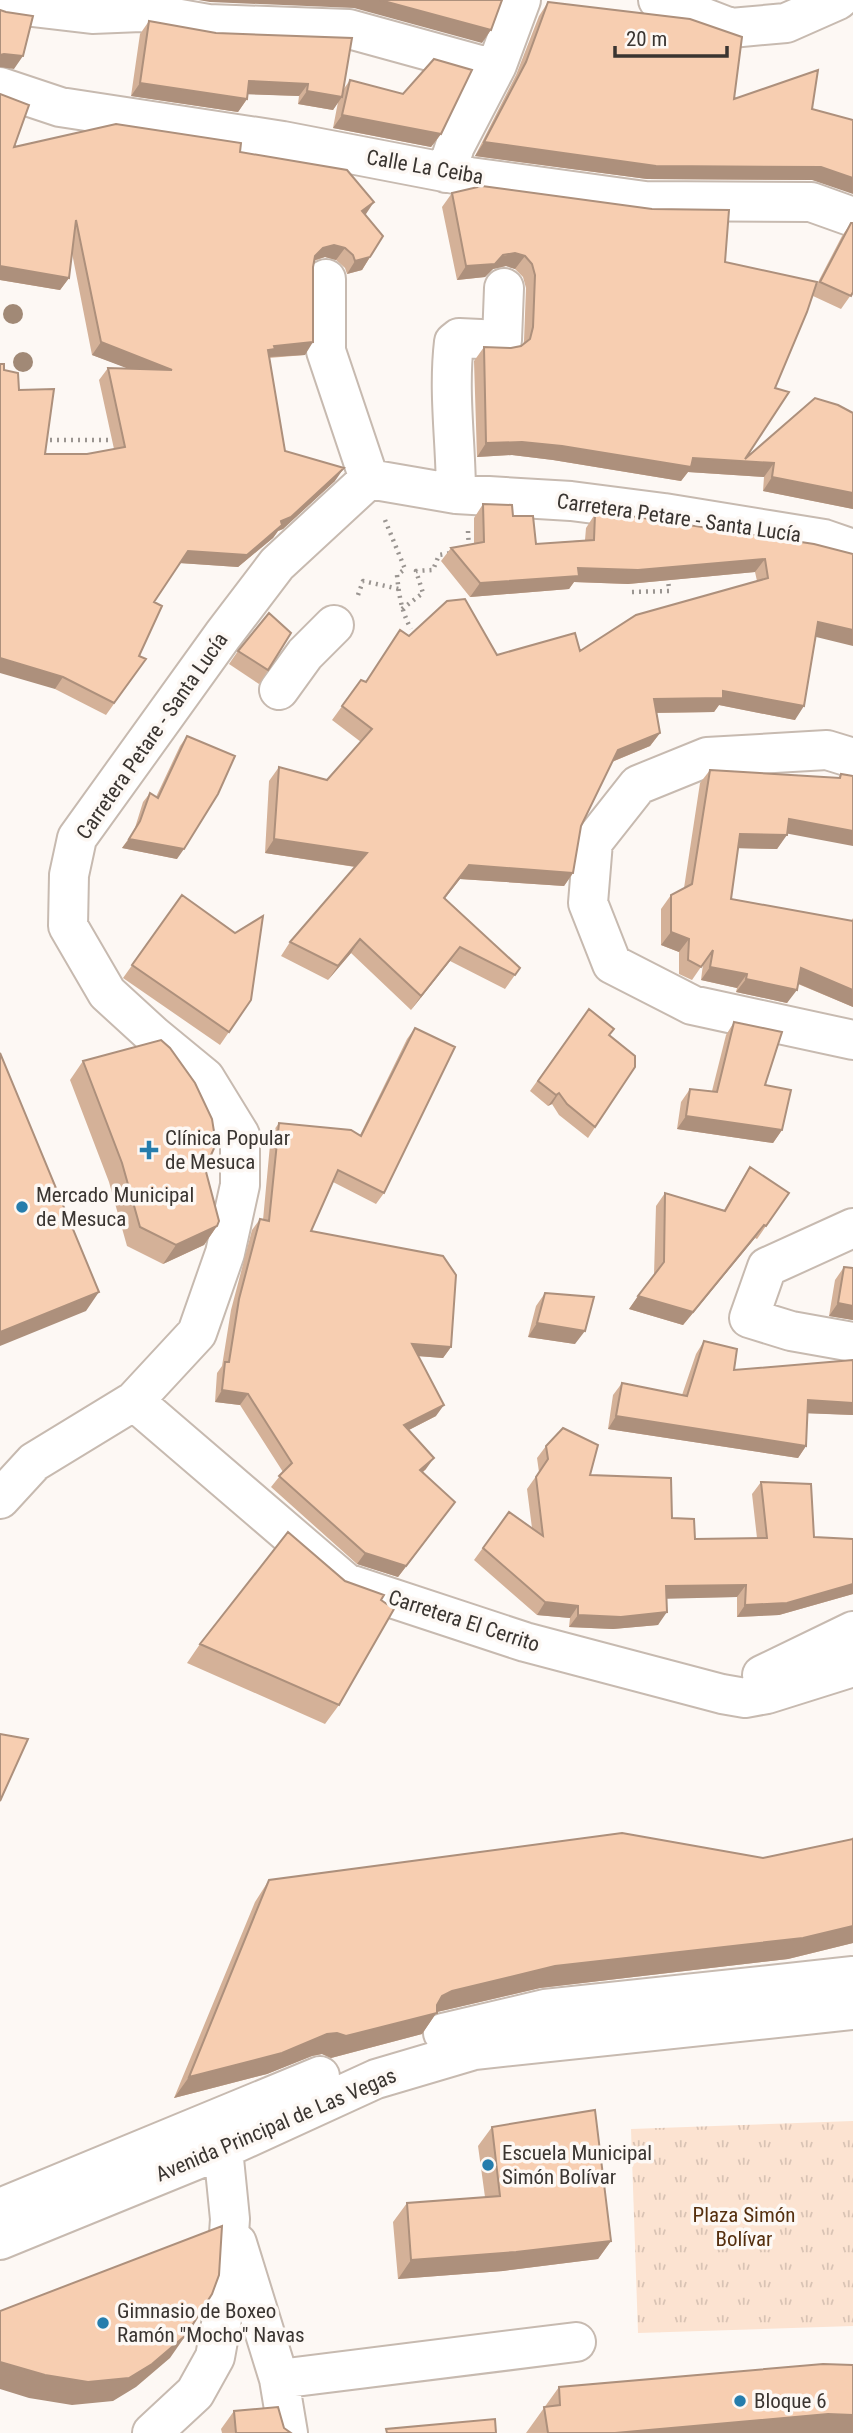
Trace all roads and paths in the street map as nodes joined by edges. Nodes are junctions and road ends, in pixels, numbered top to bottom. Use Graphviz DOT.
graph roads {
  1 [pos="521,0"];
  2 [pos="658,0"];
  3 [pos="838,0"];
  4 [pos="0,3"];
  5 [pos="497,65"];
  6 [pos="0,87"];
  7 [pos="446,173"];
  8 [pos="853,217"];
  9 [pos="326,279"];
  10 [pos="504,288"];
  11 [pos="40,440"];
  12 [pos="120,440"];
  13 [pos="369,479"];
  14 [pos="461,494"];
  15 [pos="663,513"];
  16 [pos="853,549"];
  17 [pos="632,592"];
  18 [pos="401,610"];
  19 [pos="334,625"];
  20 [pos="411,629"];
  21 [pos="278,690"];
  22 [pos="853,758"];
  23 [pos="853,1040"];
  24 [pos="853,1228"];
  25 [pos="853,1342"];
  26 [pos="134,1401"];
  27 [pos="0,1499"];
  28 [pos="853,1631"];
  29 [pos="853,1667"];
  30 [pos="722,1694"];
  31 [pos="853,1976"];
  32 [pos="853,2010"];
  33 [pos="223,2149"];
  34 [pos="0,2208"];
  35 [pos="230,2219"];
  36 [pos="0,2241"];
  37 [pos="576,2342"];
  38 [pos="279,2379"];
  39 [pos="152,2433"];
  40 [pos="288,2433"];
  1 -- 5 [label="street"];
  2 -- 3 [label="street"];
  4 -- 5 [label="street"];
  5 -- 7 [label="street"];
  6 -- 7 [label="street, Calle La Ceiba"];
  7 -- 8 [label="street, Calle La Ceiba"];
  9 -- 13 [label="street"];
  10 -- 14 [label="street"];
  11 -- 12 [label="path"];
  13 -- 14 [label="street, Carretera Petare - Santa Lucía"];
  13 -- 18 [label="path"];
  13 -- 26 [label="street, Carretera Petare - Santa Lucía"];
  14 -- 15 [label="street, Carretera Petare - Santa Lucía"];
  14 -- 18 [label="path"];
  15 -- 16 [label="street, Carretera Petare - Santa Lucía"];
  15 -- 17 [label="path"];
  18 -- 20 [label="path"];
  19 -- 21 [label="street"];
  22 -- 23 [label="street"];
  24 -- 25 [label="street"];
  26 -- 27 [label="street, Carretera Petare - Santa Lucía"];
  26 -- 30 [label="street, Carretera El Cerrito"];
  28 -- 30 [label="street"];
  29 -- 30 [label="street, Carretera El Cerrito"];
  31 -- 34 [label="street, Avenida Principal de Las Vegas"];
  32 -- 33 [label="street, Avenida Principal de Las Vegas"];
  33 -- 35 [label="street"];
  33 -- 36 [label="street, Avenida Principal de Las Vegas"];
  35 -- 38 [label="street"];
  35 -- 39 [label="street"];
  37 -- 38 [label="street"];
  38 -- 40 [label="street"];
}
